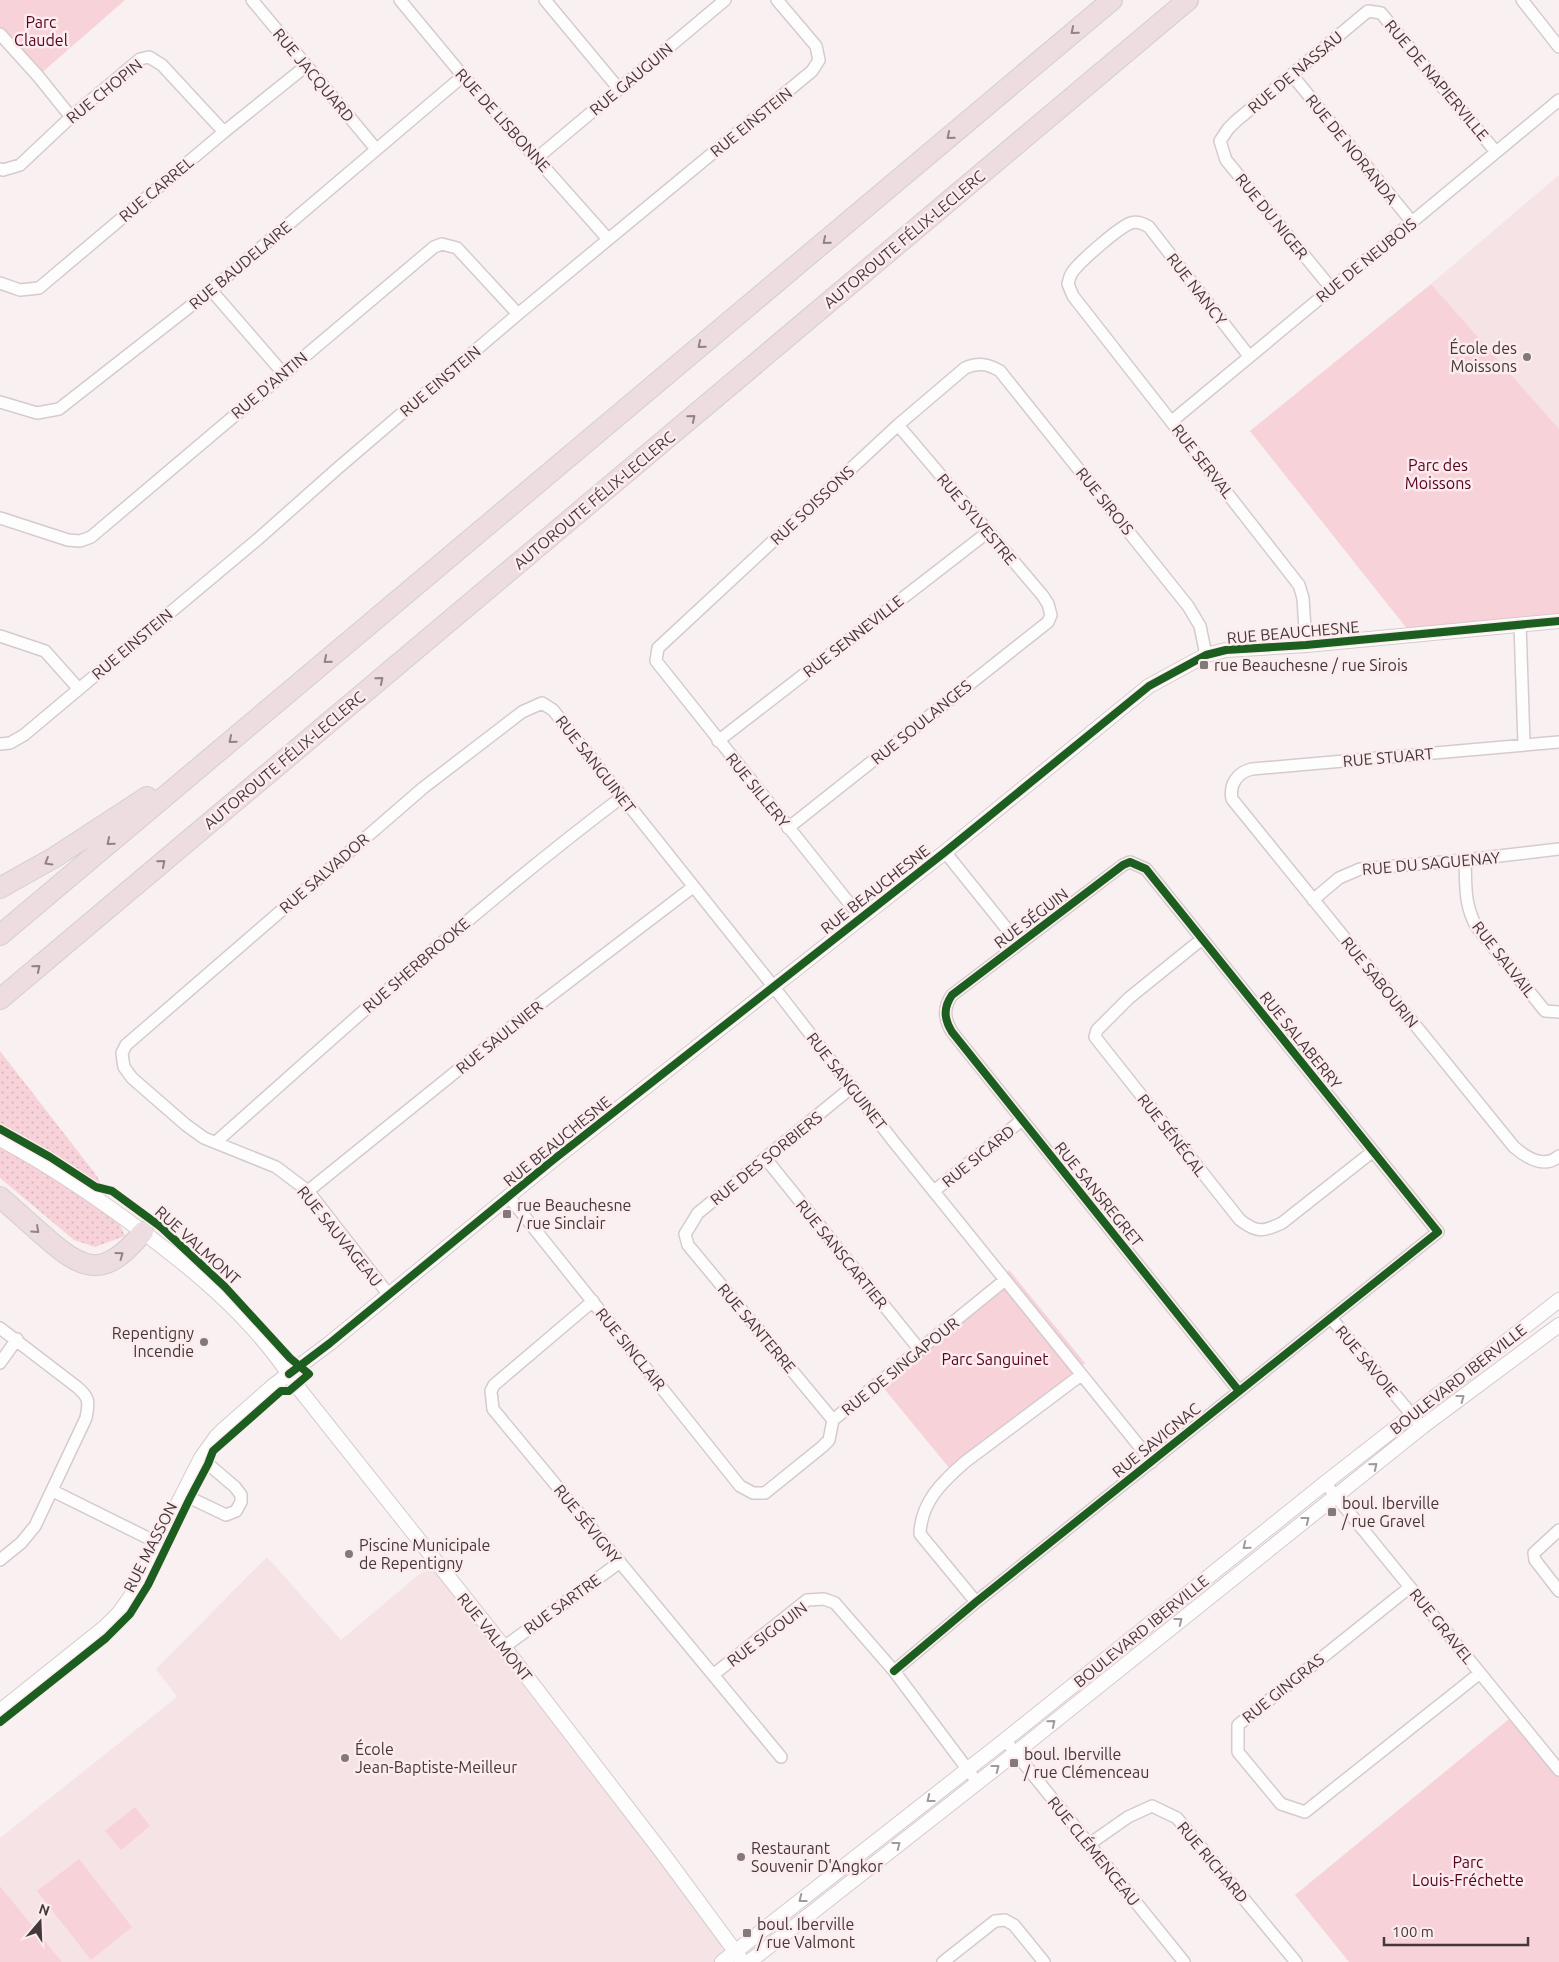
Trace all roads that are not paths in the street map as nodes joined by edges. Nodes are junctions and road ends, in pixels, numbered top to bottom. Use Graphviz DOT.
graph roads {
  1 [pos="252,0"];
  2 [pos="400,0"];
  3 [pos="726,0"];
  4 [pos="777,0"];
  5 [pos="1112,0"];
  6 [pos="1188,0"];
  7 [pos="1522,0"];
  8 [pos="551,2"];
  9 [pos="1375,11"];
  10 [pos="0,34"];
  11 [pos="1559,47"];
  12 [pos="306,66"];
  13 [pos="1292,75"];
  14 [pos="463,76"];
  15 [pos="619,89"];
  16 [pos="1559,100"];
  17 [pos="71,117"];
  18 [pos="224,132"];
  19 [pos="1220,141"];
  20 [pos="376,149"];
  21 [pos="1496,152"];
  22 [pos="537,158"];
  23 [pos="0,169"];
  24 [pos="1412,222"];
  25 [pos="1144,224"];
  26 [pos="608,238"];
  27 [pos="0,283"];
  28 [pos="1331,288"];
  29 [pos="211,290"];
  30 [pos="518,314"];
  31 [pos="1249,356"];
  32 [pos="982,364"];
  33 [pos="283,373"];
  34 [pos="0,402"];
  35 [pos="1172,420"];
  36 [pos="898,426"];
  37 [pos="0,518"];
  38 [pos="988,532"];
  39 [pos="1051,615"];
  40 [pos="1559,621"];
  41 [pos="1520,624"];
  42 [pos="0,636"];
  43 [pos="1306,645"];
  44 [pos="1206,655"];
  45 [pos="656,661"];
  46 [pos="78,688"];
  47 [pos="542,702"];
  48 [pos="718,741"];
  49 [pos="1559,742"];
  50 [pos="0,744"];
  51 [pos="1524,744"];
  52 [pos="214,754"];
  53 [pos="1230,793"];
  54 [pos="622,797"];
  55 [pos="788,828"];
  56 [pos="1559,849"];
  57 [pos="945,852"];
  58 [pos="1465,860"];
  59 [pos="1142,866"];
  60 [pos="693,887"];
  61 [pos="0,888"];
  62 [pos="1313,900"];
  63 [pos="861,918"];
  64 [pos="0,935"];
  65 [pos="1202,940"];
  66 [pos="1019,944"];
  67 [pos="773,986"];
  68 [pos="0,999"];
  69 [pos="945,1010"];
  70 [pos="1559,1012"];
  71 [pos="123,1060"];
  72 [pos="852,1087"];
  73 [pos="1022,1120"];
  74 [pos="0,1139"];
  75 [pos="216,1142"];
  76 [pos="1372,1152"];
  77 [pos="1559,1156"];
  78 [pos="766,1160"];
  79 [pos="308,1191"];
  80 [pos="934,1191"];
  81 [pos="0,1197"];
  82 [pos="509,1197"];
  83 [pos="143,1232"];
  84 [pos="1438,1232"];
  85 [pos="685,1234"];
  86 [pos="1005,1280"];
  87 [pos="389,1295"];
  88 [pos="593,1301"];
  89 [pos="1557,1306"];
  90 [pos="1331,1318"];
  91 [pos="1559,1325"];
  92 [pos="0,1328"];
  93 [pos="17,1339"];
  94 [pos="919,1349"];
  95 [pos="0,1363"];
  96 [pos="289,1374"];
  97 [pos="1081,1375"];
  98 [pos="1239,1391"];
  99 [pos="1412,1415"];
  100 [pos="833,1420"];
  101 [pos="1422,1427"];
  102 [pos="201,1458"];
  103 [pos="1152,1462"];
  104 [pos="1325,1483"];
  105 [pos="52,1491"];
  106 [pos="758,1494"];
  107 [pos="184,1495"];
  108 [pos="1336,1496"];
  109 [pos="1559,1530"];
  110 [pos="158,1543"];
  111 [pos="0,1560"];
  112 [pos="620,1562"];
  113 [pos="1410,1587"];
  114 [pos="1559,1590"];
  115 [pos="976,1602"];
  116 [pos="504,1647"];
  117 [pos="894,1672"];
  118 [pos="1480,1673"];
  119 [pos="713,1675"];
  120 [pos="0,1711"];
  121 [pos="1005,1740"];
  122 [pos="1014,1754"];
  123 [pos="781,1757"];
  124 [pos="968,1768"];
  125 [pos="1559,1770"];
  126 [pos="978,1782"];
  127 [pos="1088,1845"];
  128 [pos="739,1957"];
  129 [pos="722,1962"];
  130 [pos="749,1962"];
  131 [pos="943,1962"];
  132 [pos="1044,1962"];
  133 [pos="1184,1962"];
  134 [pos="1296,1962"];
  1 -- 12 [label="street, RUE JACQUARD"];
  2 -- 14 [label="street, RUE DE LISBONNE"];
  3 -- 15 [label="street, RUE GAUGUIN"];
  4 -- 26 [label="street, RUE EINSTEIN"];
  5 -- 52 [label="highway, one-way"];
  68 -- 6 [label="highway, AUTOROUTE FÉLIX-LECLERC, one-way"];
  7 -- 11 [label="street"];
  8 -- 15 [label="street"];
  9 -- 13 [label="street, RUE DE NASSAU"];
  9 -- 21 [label="street, RUE DE NAPIERVILLE"];
  10 -- 17 [label="street"];
  12 -- 18 [label="street, RUE CARREL"];
  12 -- 20 [label="street, RUE JACQUARD"];
  13 -- 19 [label="street, RUE DE NASSAU"];
  13 -- 24 [label="street, RUE DE NORANDA"];
  14 -- 20 [label="street, RUE BAUDELAIRE"];
  14 -- 22 [label="street, RUE DE LISBONNE"];
  15 -- 22 [label="street, RUE GAUGUIN"];
  16 -- 21 [label="street, RUE DE NEUBOIS"];
  17 -- 18 [label="street, RUE CHOPIN"];
  17 -- 23 [label="street, RUE CHOPIN"];
  18 -- 27 [label="street, RUE CARREL"];
  19 -- 28 [label="street, RUE DU NIGER"];
  20 -- 29 [label="street, RUE BAUDELAIRE"];
  21 -- 24 [label="street, RUE DE NEUBOIS"];
  22 -- 26 [label="street, RUE DE LISBONNE"];
  24 -- 28 [label="street, RUE DE NEUBOIS"];
  25 -- 31 [label="street, RUE NANCY"];
  25 -- 35 [label="street, RUE SERVAL"];
  26 -- 30 [label="street, RUE EINSTEIN"];
  28 -- 31 [label="street, RUE DE NEUBOIS"];
  29 -- 33 [label="street"];
  29 -- 34 [label="street, RUE BAUDELAIRE"];
  30 -- 33 [label="street, RUE D'ANTIN"];
  30 -- 46 [label="street, RUE EINSTEIN"];
  31 -- 35 [label="street, RUE DE NEUBOIS"];
  32 -- 36 [label="street, RUE SOISSONS"];
  32 -- 44 [label="street, RUE SIROIS"];
  33 -- 37 [label="street, RUE D'ANTIN"];
  35 -- 43 [label="street, RUE SERVAL"];
  36 -- 38 [label="street, RUE SYLVESTRE"];
  36 -- 45 [label="street, RUE SOISSONS"];
  38 -- 39 [label="street, RUE SYLVESTRE"];
  38 -- 48 [label="street, RUE SENNEVILLE"];
  39 -- 55 [label="street, RUE SOULANGES"];
  40 -- 41 [label="street, RUE BEAUCHESNE"];
  41 -- 43 [label="street, RUE BEAUCHESNE"];
  41 -- 51 [label="street"];
  42 -- 46 [label="street"];
  43 -- 44 [label="street, RUE BEAUCHESNE"];
  44 -- 57 [label="street, RUE BEAUCHESNE"];
  45 -- 48 [label="street, RUE SILLERY"];
  46 -- 50 [label="street, RUE EINSTEIN"];
  47 -- 54 [label="street, RUE SANGUINET"];
  47 -- 71 [label="street, RUE SALVADOR"];
  48 -- 55 [label="street, RUE SILLERY"];
  49 -- 51 [label="street, RUE STUART"];
  51 -- 53 [label="street, RUE STUART"];
  52 -- 61 [label="highway, one-way"];
  52 -- 64 [label="highway, one-way"];
  53 -- 62 [label="street, RUE SABOURIN"];
  54 -- 60 [label="street, RUE SANGUINET"];
  54 -- 75 [label="street, RUE SHERBROOKE"];
  55 -- 63 [label="street, RUE SILLERY"];
  56 -- 58 [label="street, RUE DU SAGUENAY"];
  57 -- 63 [label="street, RUE BEAUCHESNE"];
  57 -- 66 [label="street"];
  58 -- 62 [label="street, RUE DU SAGUENAY"];
  58 -- 70 [label="street, RUE SALVAIL"];
  59 -- 65 [label="street, RUE SALABERRY"];
  59 -- 66 [label="street, RUE SÉGUIN"];
  60 -- 67 [label="street, RUE SANGUINET"];
  60 -- 79 [label="street, RUE SAULNIER"];
  62 -- 77 [label="street, RUE SABOURIN"];
  63 -- 67 [label="street, RUE BEAUCHESNE"];
  65 -- 76 [label="street, RUE SALABERRY"];
  65 -- 76 [label="street, RUE SÉNÉCAL"];
  66 -- 69 [label="street, RUE SÉGUIN"];
  67 -- 72 [label="street, RUE SANGUINET"];
  67 -- 82 [label="street, RUE BEAUCHESNE"];
  69 -- 73 [label="street, RUE SANSREGRET"];
  71 -- 75 [label="street, RUE SAUVAGEAU"];
  72 -- 78 [label="street, RUE DES SORBIERS"];
  72 -- 80 [label="street, RUE SANGUINET"];
  73 -- 80 [label="street, RUE SICARD"];
  73 -- 98 [label="street, RUE SANSREGRET"];
  74 -- 83 [label="street, RUE VALMONT"];
  75 -- 79 [label="street, RUE SAUVAGEAU"];
  76 -- 84 [label="street, RUE SALABERRY"];
  78 -- 85 [label="street, RUE DES SORBIERS"];
  78 -- 94 [label="street, RUE SANSCARTIER"];
  79 -- 87 [label="street, RUE SAUVAGEAU"];
  80 -- 86 [label="street, RUE SANGUINET"];
  81 -- 83 [label="highway, one-way"];
  82 -- 87 [label="street, RUE BEAUCHESNE"];
  82 -- 88 [label="street, RUE SINCLAIR"];
  83 -- 96 [label="street, RUE VALMONT"];
  84 -- 90 [label="street, RUE SAVIGNAC"];
  85 -- 100 [label="street, RUE SANTERRE"];
  86 -- 94 [label="street, RUE DE SINGAPOUR"];
  86 -- 97 [label="street, RUE SANGUINET"];
  87 -- 96 [label="street, RUE BEAUCHESNE"];
  88 -- 106 [label="street, RUE SINCLAIR"];
  88 -- 112 [label="street, RUE SÉVIGNY"];
  89 -- 99 [label="street, BOULEVARD IBERVILLE"];
  90 -- 98 [label="street, RUE SAVIGNAC"];
  90 -- 99 [label="street, RUE SAVOIE"];
  101 -- 91 [label="street, BOULEVARD IBERVILLE, one-way"];
  92 -- 93 [label="street"];
  93 -- 95 [label="street"];
  93 -- 105 [label="street"];
  94 -- 100 [label="street, RUE DE SINGAPOUR"];
  96 -- 102 [label="street, RUE MASSON"];
  96 -- 116 [label="street, RUE VALMONT"];
  97 -- 103 [label="street, RUE SANGUINET"];
  97 -- 115 [label="street"];
  98 -- 103 [label="street, RUE SAVIGNAC"];
  99 -- 101 [label="street, RUE SAVOIE"];
  99 -- 104 [label="street, BOULEVARD IBERVILLE"];
  100 -- 106 [label="street, RUE DE SINGAPOUR"];
  108 -- 101 [label="street, BOULEVARD IBERVILLE, one-way"];
  102 -- 107 [label="street, RUE MASSON"];
  102 -- 107 [label="street, RUE MASSON"];
  103 -- 115 [label="street, RUE SAVIGNAC"];
  104 -- 108 [label="street, RUE GRAVEL"];
  104 -- 121 [label="street, BOULEVARD IBERVILLE, one-way"];
  105 -- 110 [label="street"];
  105 -- 111 [label="street"];
  107 -- 110 [label="street, RUE MASSON"];
  108 -- 113 [label="street, RUE GRAVEL"];
  122 -- 108 [label="street, BOULEVARD IBERVILLE, one-way"];
  109 -- 114 [label="street"];
  110 -- 120 [label="street, RUE MASSON"];
  112 -- 116 [label="street, RUE SARTRE"];
  112 -- 119 [label="street, RUE SÉVIGNY"];
  113 -- 118 [label="street, RUE GRAVEL"];
  113 -- 118 [label="street, RUE GINGRAS"];
  115 -- 117 [label="street, RUE SAVIGNAC"];
  116 -- 128 [label="street, RUE VALMONT"];
  117 -- 119 [label="street, RUE SIGOUIN"];
  117 -- 124 [label="street, RUE SIGOUIN"];
  118 -- 125 [label="street, RUE GRAVEL"];
  119 -- 123 [label="street, RUE SÉVIGNY"];
  121 -- 122 [label="street, RUE CLÉMENCEAU"];
  121 -- 124 [label="street, BOULEVARD IBERVILLE"];
  126 -- 122 [label="street, BOULEVARD IBERVILLE, one-way"];
  122 -- 127 [label="street, RUE CLÉMENCEAU"];
  124 -- 126 [label="street, RUE SIGOUIN"];
  124 -- 128 [label="street, BOULEVARD IBERVILLE, one-way"];
  130 -- 126 [label="street, BOULEVARD IBERVILLE, one-way"];
  127 -- 133 [label="street, RUE CLÉMENCEAU"];
  127 -- 134 [label="street, RUE RICHARD"];
  128 -- 129 [label="street, BOULEVARD IBERVILLE"];
  131 -- 132 [label="street"];
}
